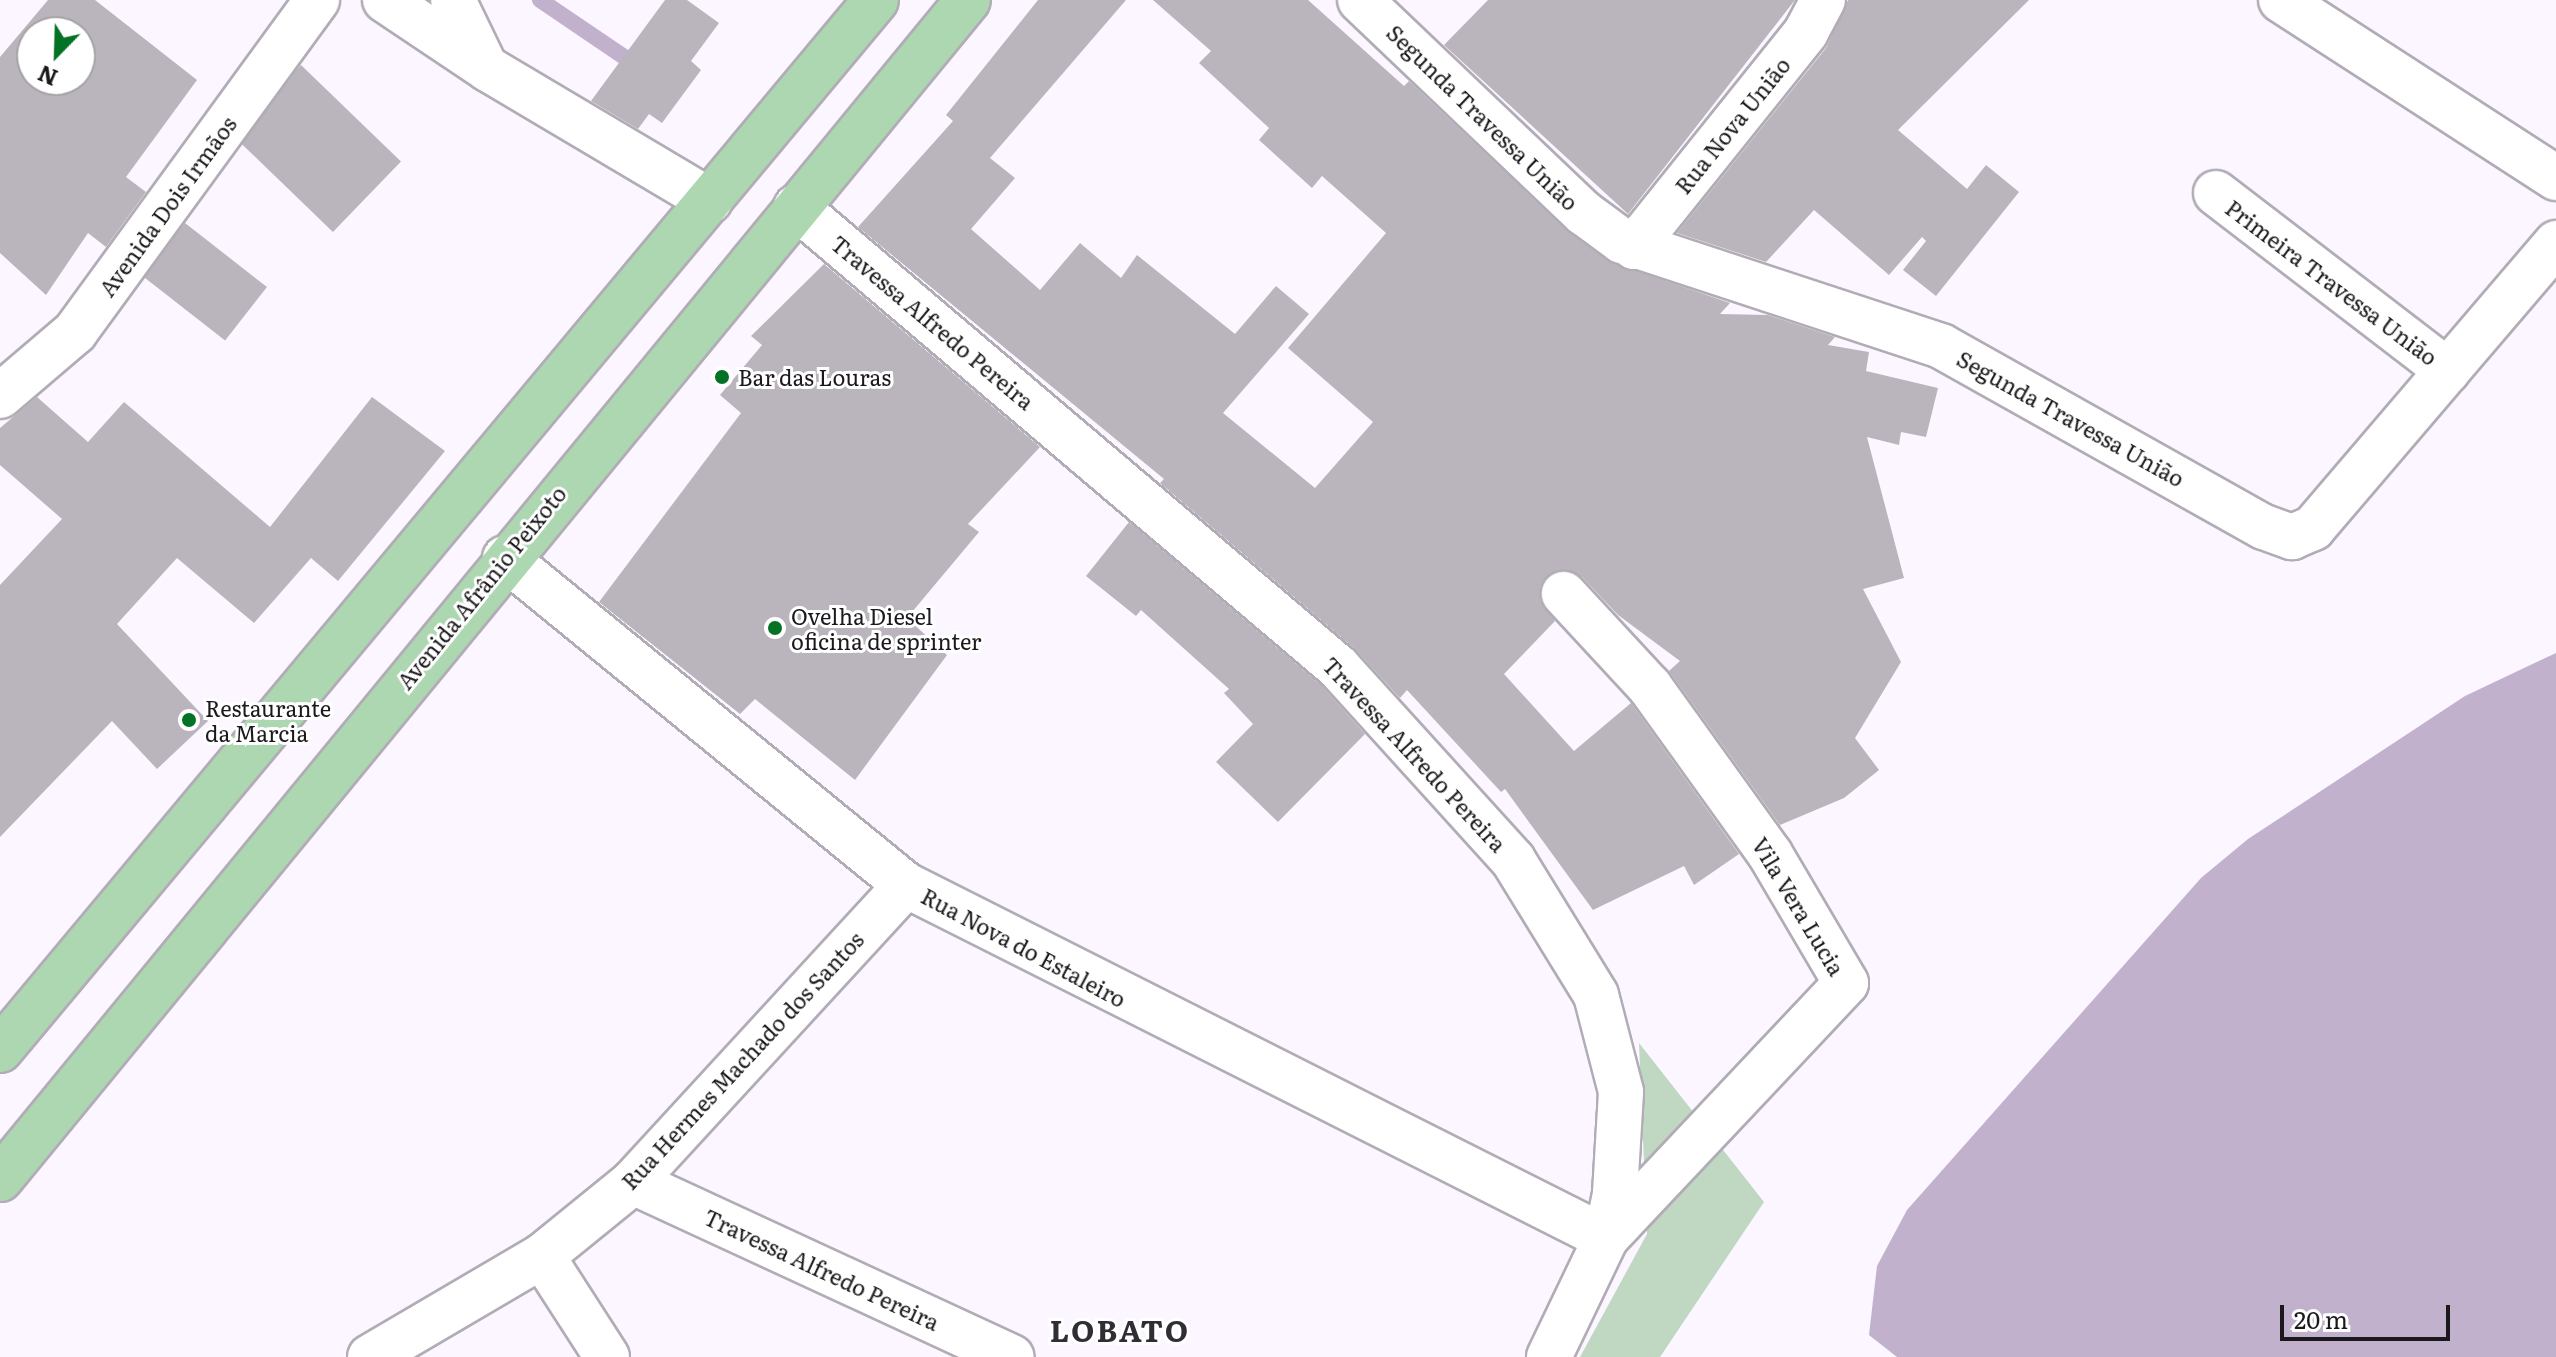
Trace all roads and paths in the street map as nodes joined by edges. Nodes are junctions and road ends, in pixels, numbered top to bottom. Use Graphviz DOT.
graph roads {
  1 [pos="317,0"];
  2 [pos="385,0"];
  3 [pos="453,0"];
  4 [pos="876,0"];
  5 [pos="968,0"];
  6 [pos="1360,0"];
  7 [pos="1823,0"];
  8 [pos="2281,0"];
  9 [pos="488,69"];
  10 [pos="2556,178"];
  11 [pos="2216,193"];
  12 [pos="710,201"];
  13 [pos="796,207"];
  14 [pos="2556,243"];
  15 [pos="1634,247"];
  16 [pos="2448,371"];
  17 [pos="0,396"];
  18 [pos="505,558"];
  19 [pos="1564,594"];
  20 [pos="906,885"];
  21 [pos="0,1050"];
  22 [pos="0,1179"];
  23 [pos="633,1182"];
  24 [pos="1606,1238"];
  25 [pos="542,1256"];
  26 [pos="370,1357"];
  27 [pos="607,1357"];
  28 [pos="1011,1357"];
  29 [pos="1549,1357"];
  1 -- 17 [label="street, Avenida Dois Irmãos"];
  2 -- 9 [label="street"];
  3 -- 9 [label="street"];
  4 -- 12 [label="main road"];
  5 -- 13 [label="main road, Avenida Afrânio Peixoto"];
  6 -- 15 [label="street, Segunda Travessa União"];
  7 -- 15 [label="street, Rua Nova União"];
  8 -- 10 [label="street"];
  9 -- 12 [label="street"];
  11 -- 16 [label="street, Primeira Travessa União"];
  12 -- 21 [label="main road"];
  13 -- 18 [label="main road, Avenida Afrânio Peixoto"];
  13 -- 24 [label="street, Travessa Alfredo Pereira"];
  14 -- 16 [label="street, Segunda Travessa União"];
  15 -- 16 [label="street, Segunda Travessa União"];
  18 -- 20 [label="street, Rua Nova do Estaleiro"];
  18 -- 22 [label="main road, Avenida Afrânio Peixoto"];
  19 -- 24 [label="street, Vila Vera Lucia"];
  20 -- 23 [label="street, Rua Hermes Machado dos Santos"];
  20 -- 24 [label="street, Rua Nova do Estaleiro"];
  23 -- 25 [label="street, Rua Hermes Machado dos Santos"];
  23 -- 28 [label="street, Travessa Alfredo Pereira"];
  24 -- 29 [label="street, Travessa Alfredo Pereira"];
  25 -- 26 [label="street, Rua Hermes Machado dos Santos"];
  25 -- 27 [label="street"];
}
